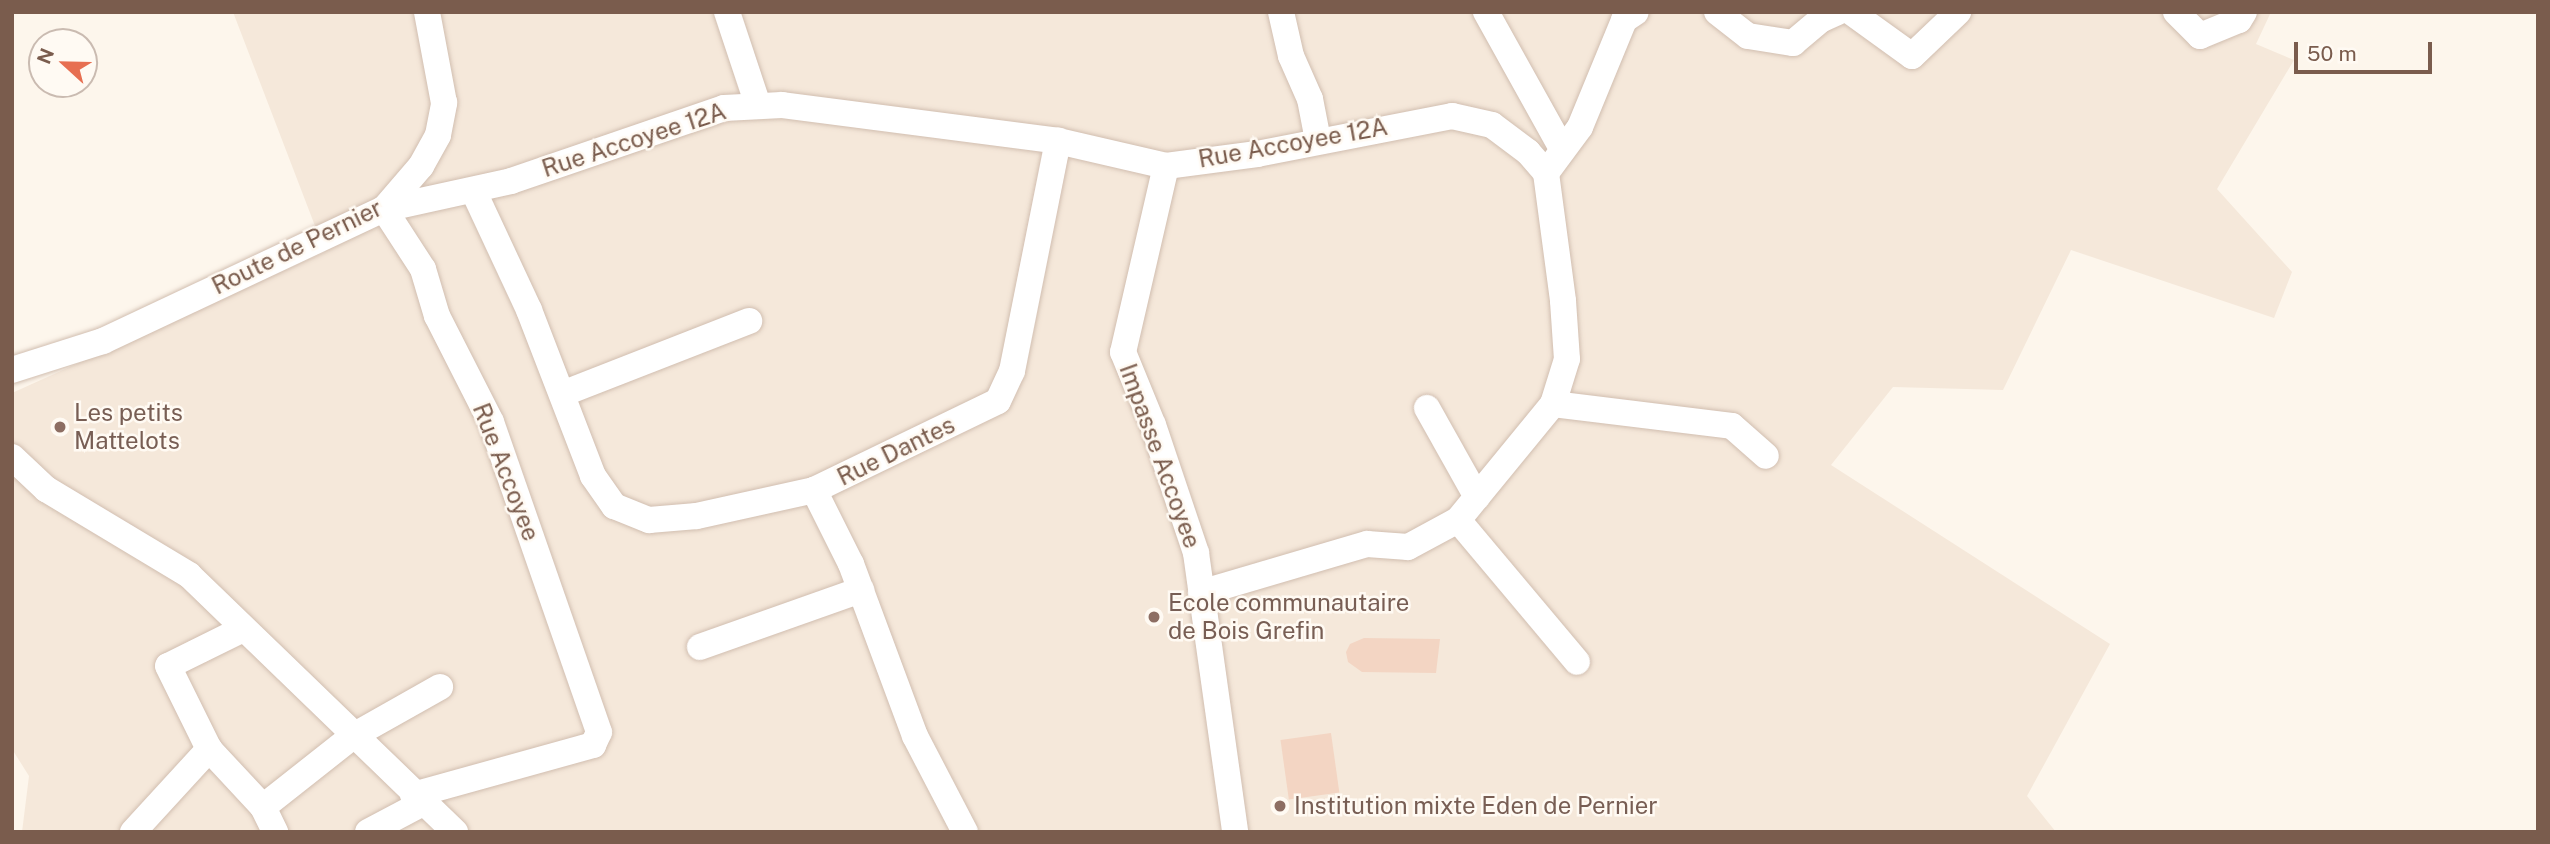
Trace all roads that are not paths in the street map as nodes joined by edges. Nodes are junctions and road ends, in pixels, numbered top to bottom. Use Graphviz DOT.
graph roads {
  1 [pos="427,12"];
  2 [pos="727,12"];
  3 [pos="1282,12"];
  4 [pos="1486,12"];
  5 [pos="1636,12"];
  6 [pos="1717,12"];
  7 [pos="1838,12"];
  8 [pos="1851,12"];
  9 [pos="1958,12"];
  10 [pos="2176,12"];
  11 [pos="2244,12"];
  12 [pos="758,105"];
  13 [pos="1318,140"];
  14 [pos="1058,141"];
  15 [pos="1561,147"];
  16 [pos="1166,166"];
  17 [pos="1546,173"];
  18 [pos="474,192"];
  19 [pos="384,209"];
  20 [pos="749,321"];
  21 [pos="12,370"];
  22 [pos="562,394"];
  23 [pos="1552,404"];
  24 [pos="1427,408"];
  25 [pos="1766,456"];
  26 [pos="12,457"];
  27 [pos="814,490"];
  28 [pos="1477,497"];
  29 [pos="1458,520"];
  30 [pos="861,590"];
  31 [pos="1201,593"];
  32 [pos="241,629"];
  33 [pos="700,647"];
  34 [pos="1577,662"];
  35 [pos="439,687"];
  36 [pos="353,736"];
  37 [pos="209,749"];
  38 [pos="418,799"];
  39 [pos="263,807"];
  40 [pos="133,832"];
  41 [pos="275,832"];
  42 [pos="368,832"];
  43 [pos="455,832"];
  44 [pos="965,832"];
  45 [pos="1235,832"];
  1 -- 19 [label="street, Route de Pernier"];
  2 -- 12 [label="street"];
  3 -- 13 [label="street"];
  4 -- 15 [label="street"];
  5 -- 15 [label="street"];
  6 -- 7 [label="street"];
  8 -- 9 [label="street"];
  10 -- 11 [label="street"];
  12 -- 14 [label="street, Rue Accoyee 12A"];
  12 -- 18 [label="street, Rue Accoyee 12A"];
  13 -- 16 [label="street, Rue Accoyee 12A"];
  13 -- 17 [label="street, Rue Accoyee 12A"];
  14 -- 16 [label="street, Rue Accoyee 12A"];
  14 -- 27 [label="street, Rue Dantes"];
  15 -- 17 [label="street"];
  16 -- 31 [label="street, Impasse Accoyee"];
  17 -- 23 [label="street"];
  18 -- 19 [label="street, Rue Accoyee 12A"];
  18 -- 22 [label="street"];
  19 -- 21 [label="street, Route de Pernier"];
  19 -- 38 [label="street, Rue Accoyee"];
  20 -- 22 [label="street"];
  22 -- 27 [label="street"];
  23 -- 25 [label="street"];
  23 -- 28 [label="street"];
  24 -- 28 [label="street"];
  26 -- 32 [label="street"];
  27 -- 30 [label="street, Rue Dantes"];
  28 -- 29 [label="street"];
  29 -- 31 [label="street"];
  29 -- 34 [label="street"];
  30 -- 33 [label="street"];
  30 -- 44 [label="street, Rue Dantes"];
  31 -- 45 [label="street, Impasse Accoyee"];
  32 -- 36 [label="street"];
  32 -- 37 [label="street"];
  35 -- 36 [label="street"];
  36 -- 38 [label="street"];
  36 -- 39 [label="street"];
  37 -- 39 [label="street"];
  37 -- 40 [label="street"];
  38 -- 42 [label="street"];
  38 -- 43 [label="street"];
  39 -- 41 [label="street"];
}
